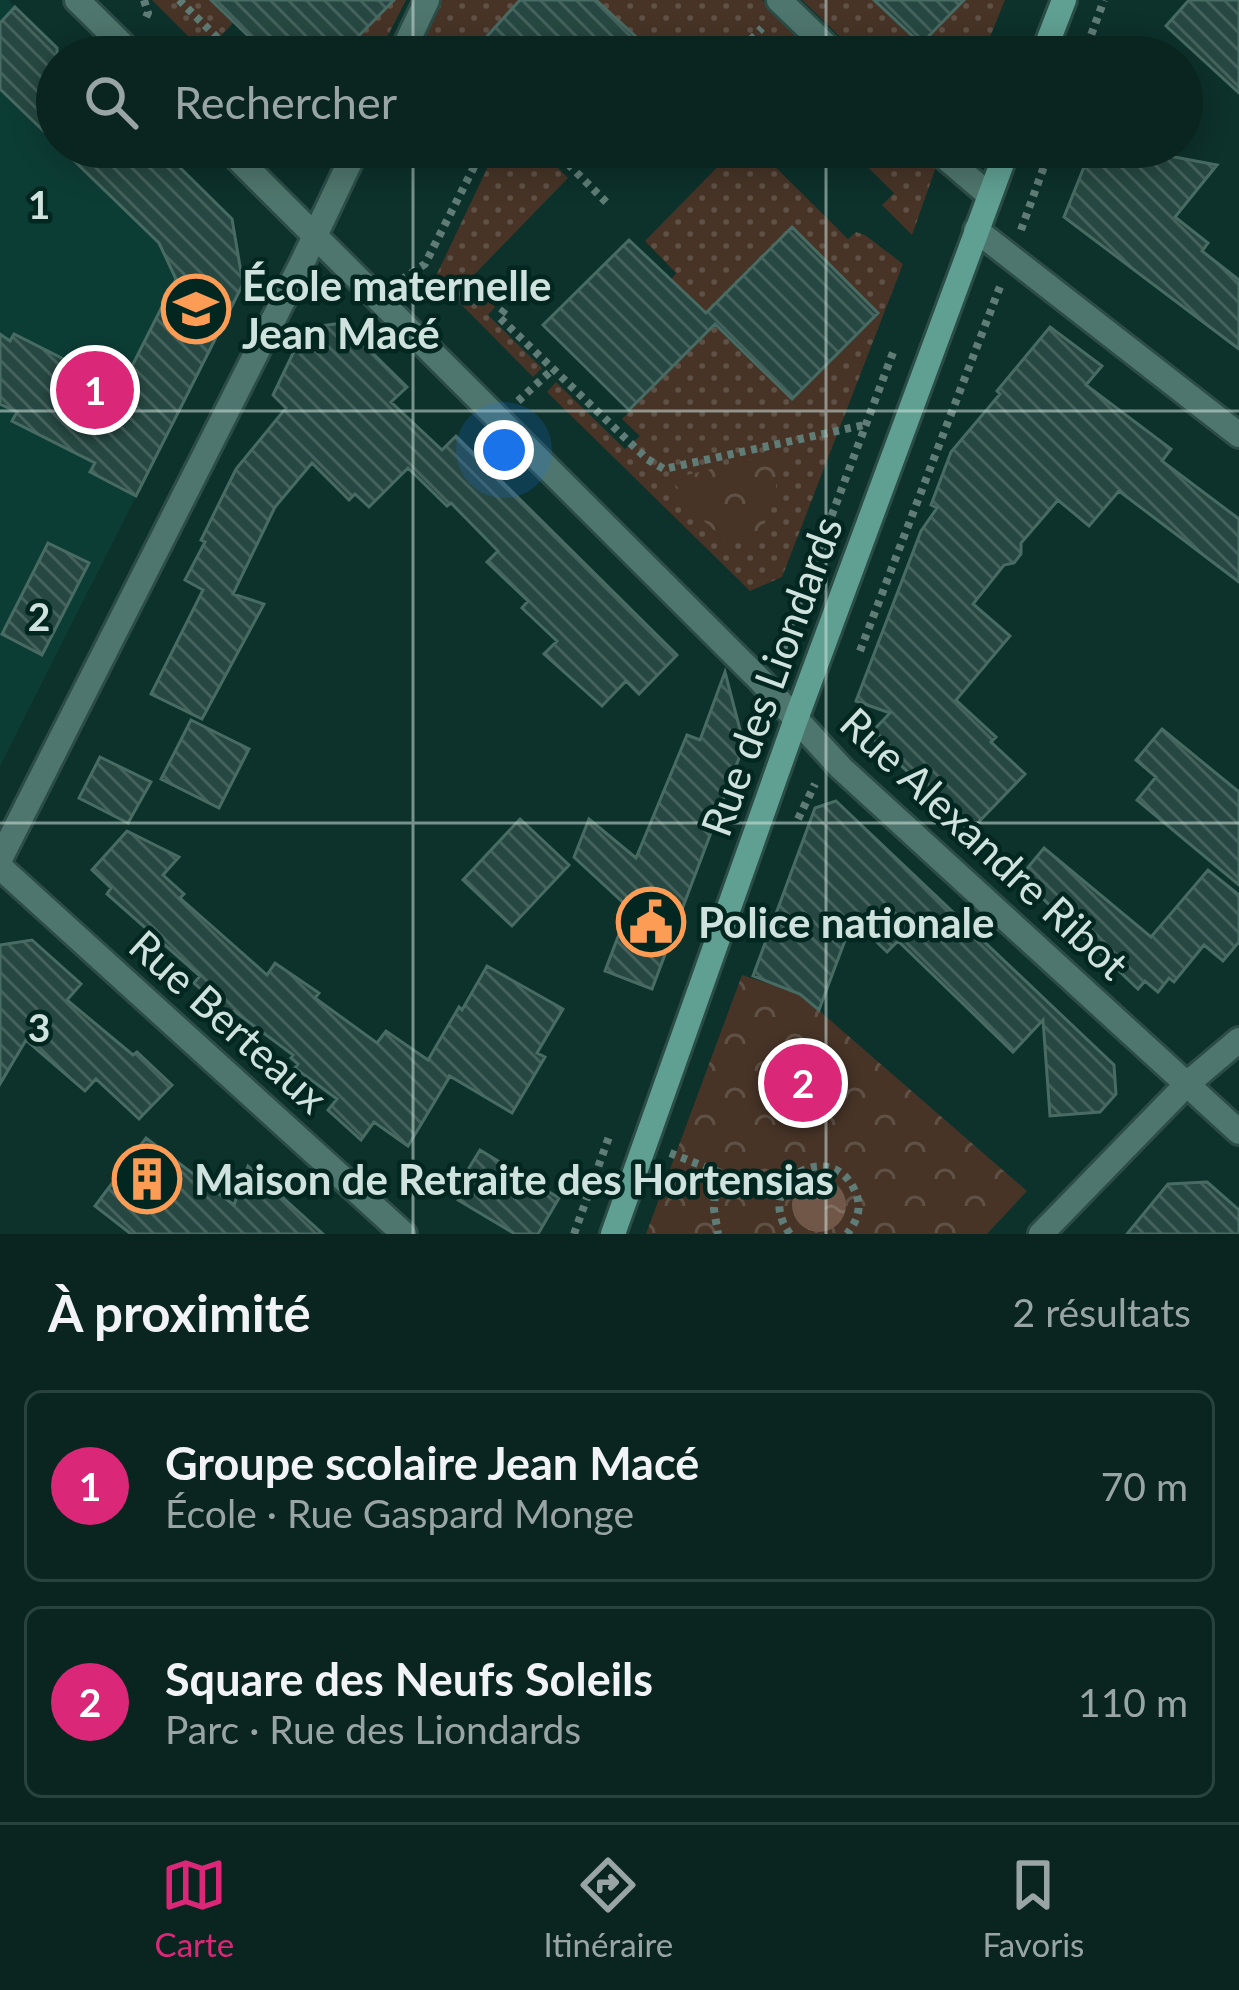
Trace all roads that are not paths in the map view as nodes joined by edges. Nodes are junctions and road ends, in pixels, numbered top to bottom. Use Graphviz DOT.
graph roads {
  1 [pos="77,0"];
  2 [pos="427,0"];
  3 [pos="779,0"];
  4 [pos="1064,0"];
  5 [pos="114,36"];
  6 [pos="410,36"];
  7 [pos="816,36"];
  8 [pos="1050,36"];
  9 [pos="247,168"];
  10 [pos="347,168"];
  11 [pos="958,168"];
  12 [pos="1000,168"];
  13 [pos="989,195"];
  14 [pos="976,230"];
  15 [pos="316,235"];
  16 [pos="1239,435"];
  17 [pos="796,719"];
  18 [pos="0,863"];
  19 [pos="1239,1040"];
  20 [pos="1187,1084"];
  21 [pos="1239,1132"];
  22 [pos="404,1234"];
  23 [pos="613,1234"];
  24 [pos="1041,1234"];
  1 -- 5 [label="street"];
  2 -- 6 [label="street"];
  3 -- 7 [label="street"];
  4 -- 8 [label="street"];
  9 -- 15 [label="street, Rue Alexandre Ribot"];
  10 -- 15 [label="street"];
  11 -- 13 [label="street"];
  12 -- 13 [label="street, Rue des Liondards"];
  13 -- 14 [label="street, Rue des Liondards"];
  14 -- 16 [label="street"];
  14 -- 17 [label="street, Rue des Liondards"];
  15 -- 17 [label="street, Rue Alexandre Ribot"];
  15 -- 18 [label="street"];
  17 -- 20 [label="street, Rue Alexandre Ribot"];
  17 -- 23 [label="street, Rue des Liondards"];
  18 -- 22 [label="street, Rue Berteaux"];
  19 -- 20 [label="street"];
  20 -- 21 [label="street, Rue Alexandre Ribot"];
  20 -- 24 [label="street"];
}
